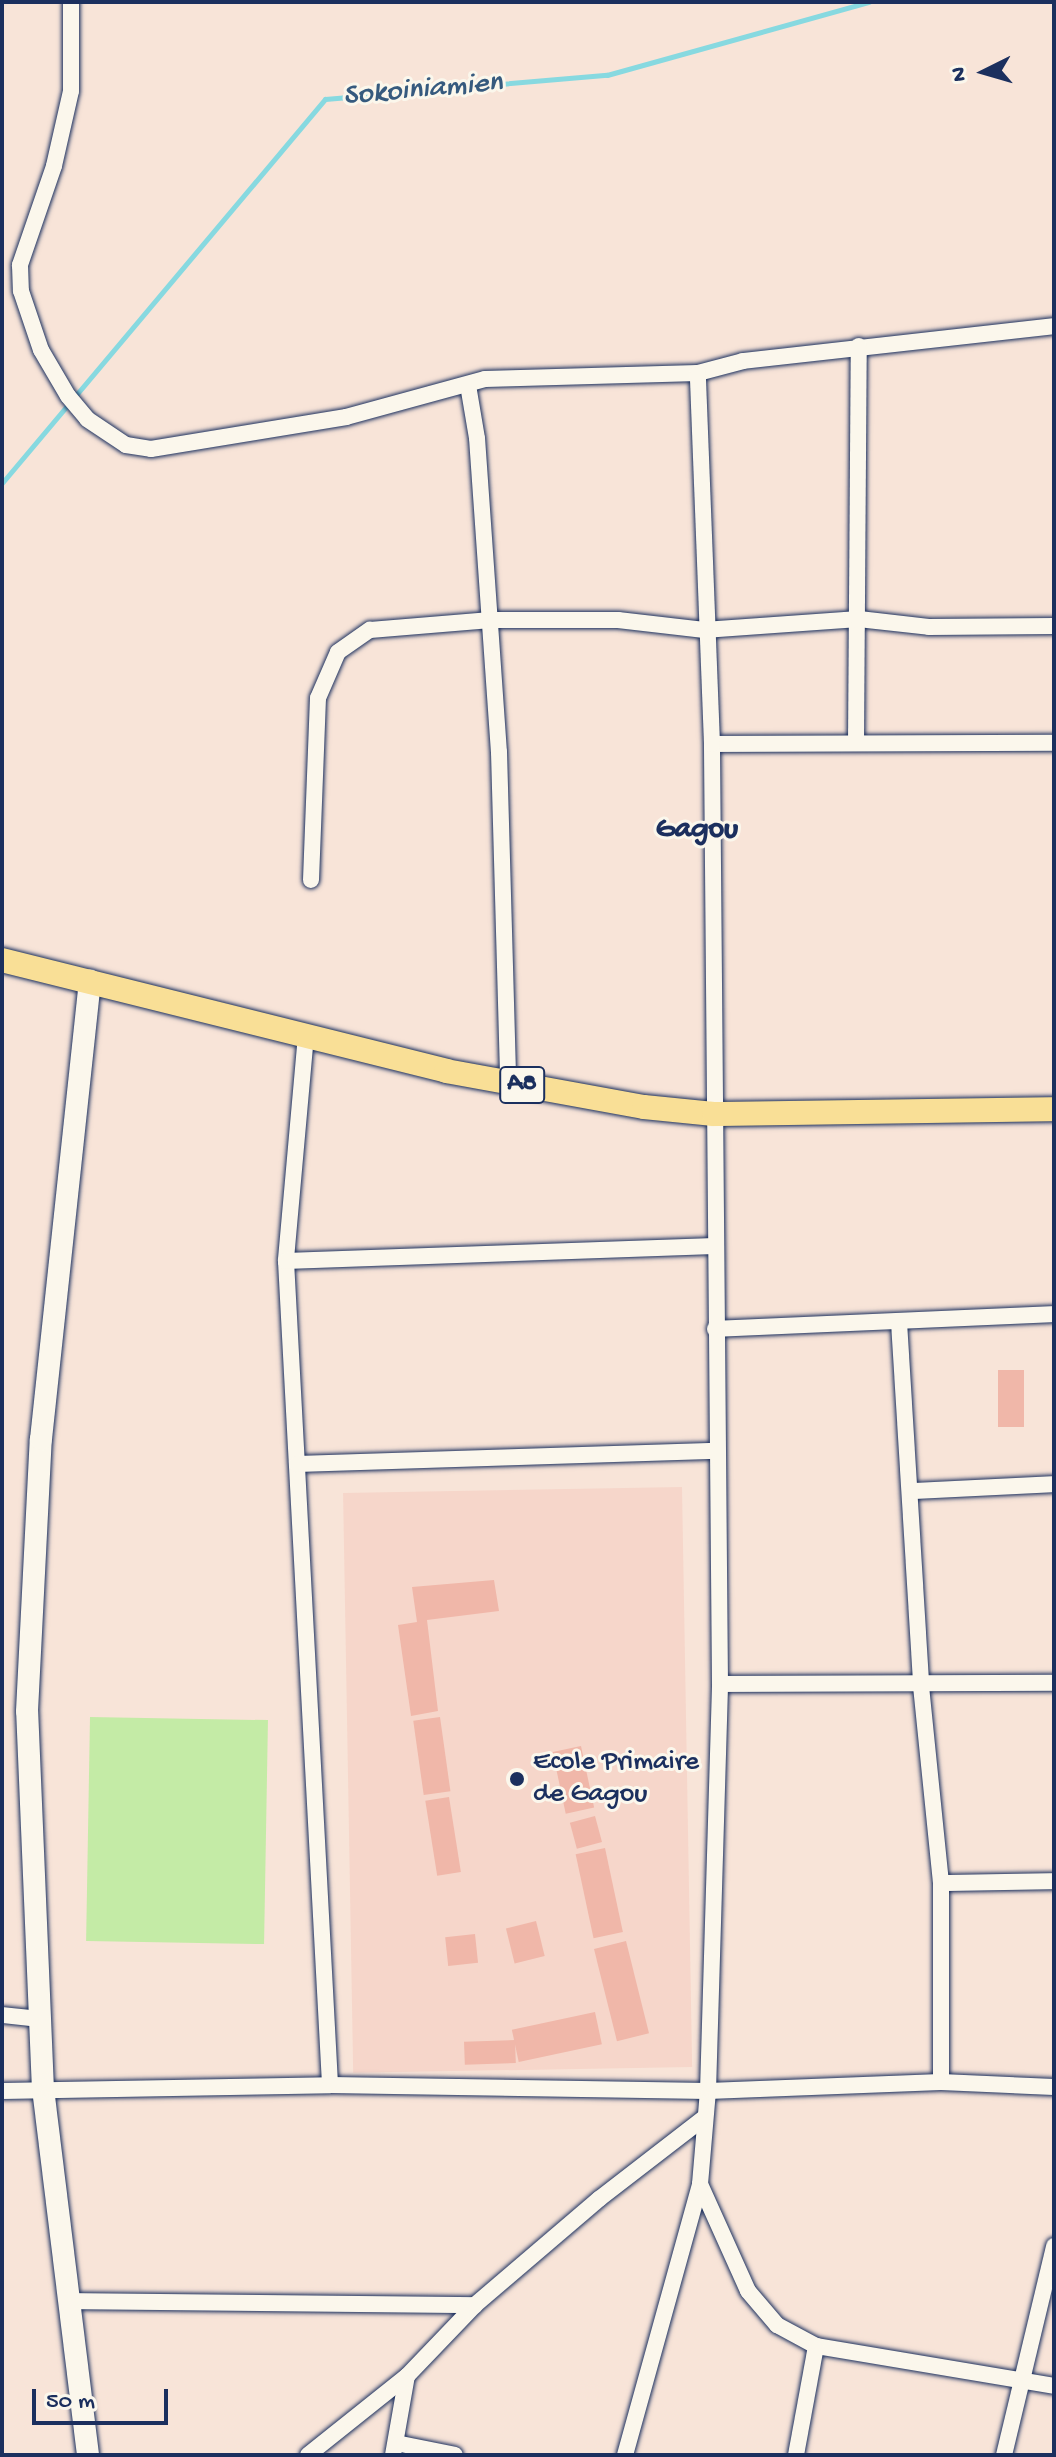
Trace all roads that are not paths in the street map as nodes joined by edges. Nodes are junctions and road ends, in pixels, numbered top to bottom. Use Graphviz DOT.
graph roads {
  1 [pos="71,2"];
  2 [pos="1054,326"];
  3 [pos="859,346"];
  4 [pos="698,373"];
  5 [pos="468,385"];
  6 [pos="859,619"];
  7 [pos="491,620"];
  8 [pos="1054,626"];
  9 [pos="704,630"];
  10 [pos="856,743"];
  11 [pos="1054,743"];
  12 [pos="712,744"];
  13 [pos="311,880"];
  14 [pos="2,960"];
  15 [pos="90,981"];
  16 [pos="306,1035"];
  17 [pos="508,1082"];
  18 [pos="1054,1109"];
  19 [pos="714,1114"];
  20 [pos="714,1246"];
  21 [pos="286,1261"];
  22 [pos="1054,1314"];
  23 [pos="899,1322"];
  24 [pos="715,1329"];
  25 [pos="717,1451"];
  26 [pos="297,1464"];
  27 [pos="1054,1484"];
  28 [pos="912,1491"];
  29 [pos="1054,1683"];
  30 [pos="720,1684"];
  31 [pos="921,1686"];
  32 [pos="1054,1881"];
  33 [pos="941,1883"];
  34 [pos="2,2015"];
  35 [pos="39,2019"];
  36 [pos="941,2082"];
  37 [pos="330,2085"];
  38 [pos="1054,2087"];
  39 [pos="43,2090"];
  40 [pos="2,2091"];
  41 [pos="708,2091"];
  42 [pos="705,2117"];
  43 [pos="700,2184"];
  44 [pos="1054,2246"];
  45 [pos="69,2301"];
  46 [pos="475,2305"];
  47 [pos="816,2346"];
  48 [pos="407,2376"];
  49 [pos="1022,2379"];
  50 [pos="1054,2386"];
  51 [pos="394,2449"];
  52 [pos="88,2455"];
  53 [pos="308,2455"];
  54 [pos="455,2455"];
  55 [pos="625,2455"];
  56 [pos="796,2455"];
  57 [pos="1004,2455"];
  1 -- 5 [label="street"];
  2 -- 3 [label="street"];
  3 -- 4 [label="street"];
  3 -- 6 [label="street"];
  4 -- 5 [label="street"];
  4 -- 9 [label="street"];
  5 -- 7 [label="street"];
  6 -- 8 [label="street"];
  6 -- 9 [label="street"];
  6 -- 10 [label="street"];
  7 -- 9 [label="street"];
  7 -- 13 [label="street"];
  7 -- 17 [label="street"];
  9 -- 12 [label="street"];
  10 -- 11 [label="street"];
  10 -- 12 [label="street"];
  12 -- 19 [label="street"];
  14 -- 15 [label="main road, A8"];
  15 -- 16 [label="main road, A8"];
  15 -- 35 [label="street"];
  16 -- 17 [label="main road, A8"];
  16 -- 21 [label="street"];
  17 -- 19 [label="main road, A8"];
  18 -- 19 [label="main road, A8"];
  19 -- 20 [label="street"];
  20 -- 21 [label="street"];
  20 -- 24 [label="street"];
  21 -- 26 [label="street"];
  22 -- 23 [label="street"];
  23 -- 24 [label="street"];
  23 -- 28 [label="street"];
  24 -- 25 [label="street"];
  25 -- 26 [label="street"];
  25 -- 30 [label="street"];
  26 -- 37 [label="street"];
  27 -- 28 [label="street"];
  28 -- 31 [label="street"];
  29 -- 31 [label="street"];
  30 -- 31 [label="street"];
  30 -- 41 [label="street"];
  31 -- 33 [label="street"];
  32 -- 33 [label="street"];
  33 -- 36 [label="street"];
  34 -- 35 [label="street"];
  35 -- 39 [label="street"];
  36 -- 38 [label="street"];
  36 -- 41 [label="street"];
  37 -- 39 [label="street"];
  37 -- 41 [label="street"];
  39 -- 40 [label="street"];
  39 -- 45 [label="street"];
  41 -- 42 [label="street"];
  42 -- 43 [label="street"];
  42 -- 46 [label="street"];
  43 -- 47 [label="street"];
  43 -- 55 [label="street"];
  44 -- 49 [label="street"];
  45 -- 46 [label="street"];
  45 -- 52 [label="street"];
  46 -- 48 [label="street"];
  47 -- 49 [label="street"];
  47 -- 56 [label="street"];
  48 -- 51 [label="street"];
  48 -- 53 [label="street"];
  49 -- 50 [label="street"];
  49 -- 57 [label="street"];
  51 -- 54 [label="street"];
}
